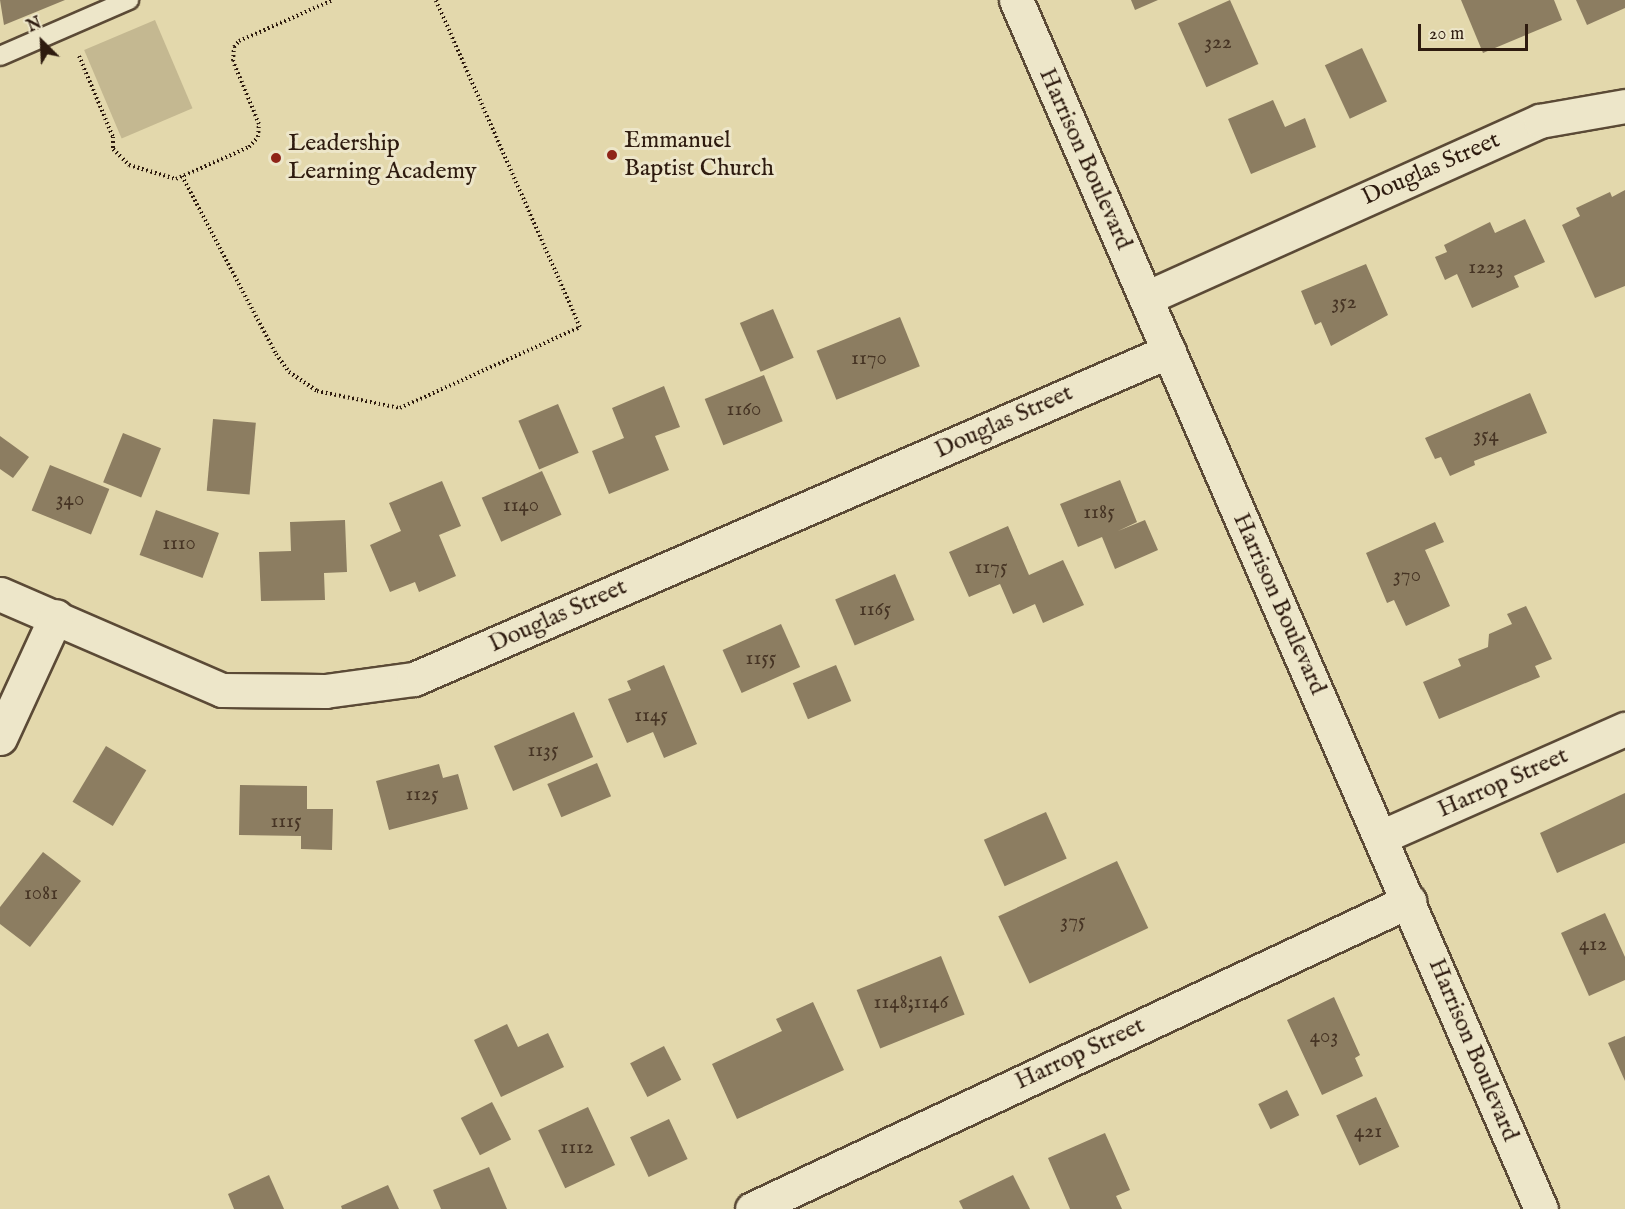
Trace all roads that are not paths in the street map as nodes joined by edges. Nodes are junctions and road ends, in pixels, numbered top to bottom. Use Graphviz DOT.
graph roads {
  1 [pos="129,0"];
  2 [pos="1016,0"];
  3 [pos="0,56"];
  4 [pos="1625,106"];
  5 [pos="1146,298"];
  6 [pos="1168,351"];
  7 [pos="0,594"];
  8 [pos="56,616"];
  9 [pos="1625,729"];
  10 [pos="0,738"];
  11 [pos="1381,837"];
  12 [pos="1409,901"];
  13 [pos="752,1209"];
  14 [pos="1541,1209"];
  1 -- 3 [label="lane"];
  2 -- 5 [label="street, Harrison Boulevard"];
  4 -- 5 [label="street, Douglas Street"];
  5 -- 6 [label="street, Harrison Boulevard"];
  6 -- 8 [label="street, Douglas Street"];
  6 -- 11 [label="street, Harrison Boulevard"];
  7 -- 8 [label="street, Douglas Street"];
  8 -- 10 [label="street"];
  9 -- 11 [label="street, Harrop Street"];
  11 -- 12 [label="street, Harrison Boulevard"];
  12 -- 13 [label="street, Harrop Street"];
  12 -- 14 [label="street, Harrison Boulevard"];
}
